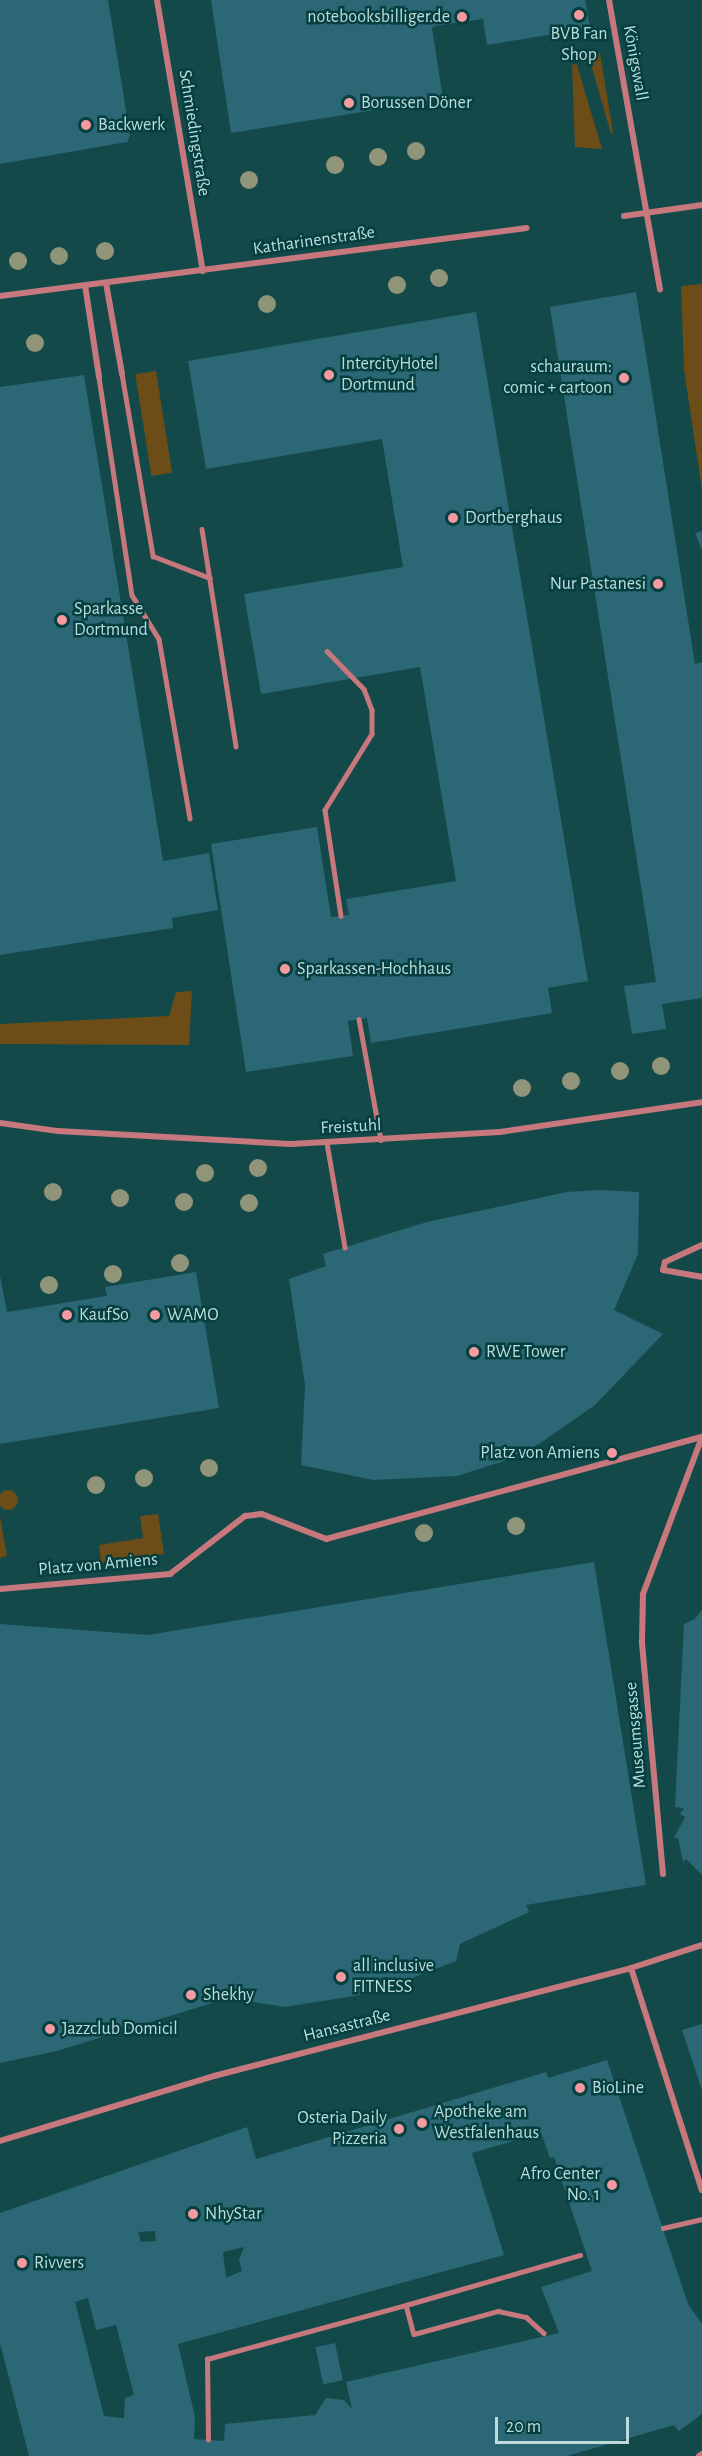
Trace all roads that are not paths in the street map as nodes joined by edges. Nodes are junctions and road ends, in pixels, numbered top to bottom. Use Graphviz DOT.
graph roads {
  1 [pos="157,0"];
  2 [pos="609,0"];
  3 [pos="702,205"];
  4 [pos="646,213"];
  5 [pos="624,216"];
  6 [pos="527,228"];
  7 [pos="202,271"];
  8 [pos="106,283"];
  9 [pos="85,285"];
  10 [pos="660,290"];
  11 [pos="0,296"];
  12 [pos="122,374"];
  13 [pos="99,377"];
  14 [pos="202,529"];
  15 [pos="210,578"];
  16 [pos="327,651"];
  17 [pos="236,746"];
  18 [pos="190,818"];
  19 [pos="341,916"];
  20 [pos="359,1019"];
  21 [pos="702,1102"];
  22 [pos="0,1123"];
  23 [pos="381,1140"];
  24 [pos="327,1143"];
  25 [pos="702,1245"];
  26 [pos="345,1248"];
  27 [pos="702,1277"];
  28 [pos="702,1437"];
  29 [pos="0,1589"];
  30 [pos="644,1594"];
  31 [pos="663,1874"];
  32 [pos="702,1945"];
  33 [pos="630,1968"];
  34 [pos="0,2141"];
  35 [pos="702,2190"];
  36 [pos="702,2218"];
  37 [pos="663,2228"];
  38 [pos="580,2255"];
  39 [pos="406,2305"];
  40 [pos="544,2333"];
  41 [pos="208,2440"];
  1 -- 7 [label="street, Schmiedingstraße"];
  2 -- 4 [label="street, Königswall"];
  3 -- 4 [label="street"];
  4 -- 5 [label="street"];
  4 -- 10 [label="street, Königswall"];
  6 -- 7 [label="street, Katharinenstraße"];
  7 -- 8 [label="street, Katharinenstraße"];
  8 -- 9 [label="street, Katharinenstraße"];
  8 -- 12 [label="street"];
  9 -- 11 [label="street, Katharinenstraße"];
  9 -- 13 [label="street"];
  12 -- 15 [label="lane"];
  13 -- 18 [label="lane"];
  14 -- 15 [label="lane"];
  15 -- 17 [label="lane"];
  16 -- 19 [label="lane"];
  20 -- 23 [label="lane"];
  21 -- 23 [label="street, Freistuhl"];
  22 -- 24 [label="street, Freistuhl"];
  23 -- 24 [label="street, Freistuhl"];
  24 -- 26 [label="lane"];
  25 -- 27 [label="street"];
  28 -- 29 [label="street, Platz von Amiens"];
  28 -- 30 [label="street, Platz von Amiens"];
  30 -- 31 [label="street, Museumsgasse"];
  32 -- 33 [label="street, Hansastraße"];
  33 -- 34 [label="street, Hansastraße"];
  33 -- 35 [label="street"];
  36 -- 37 [label="lane"];
  38 -- 39 [label="lane"];
  39 -- 40 [label="lane"];
  39 -- 41 [label="lane"];
}
